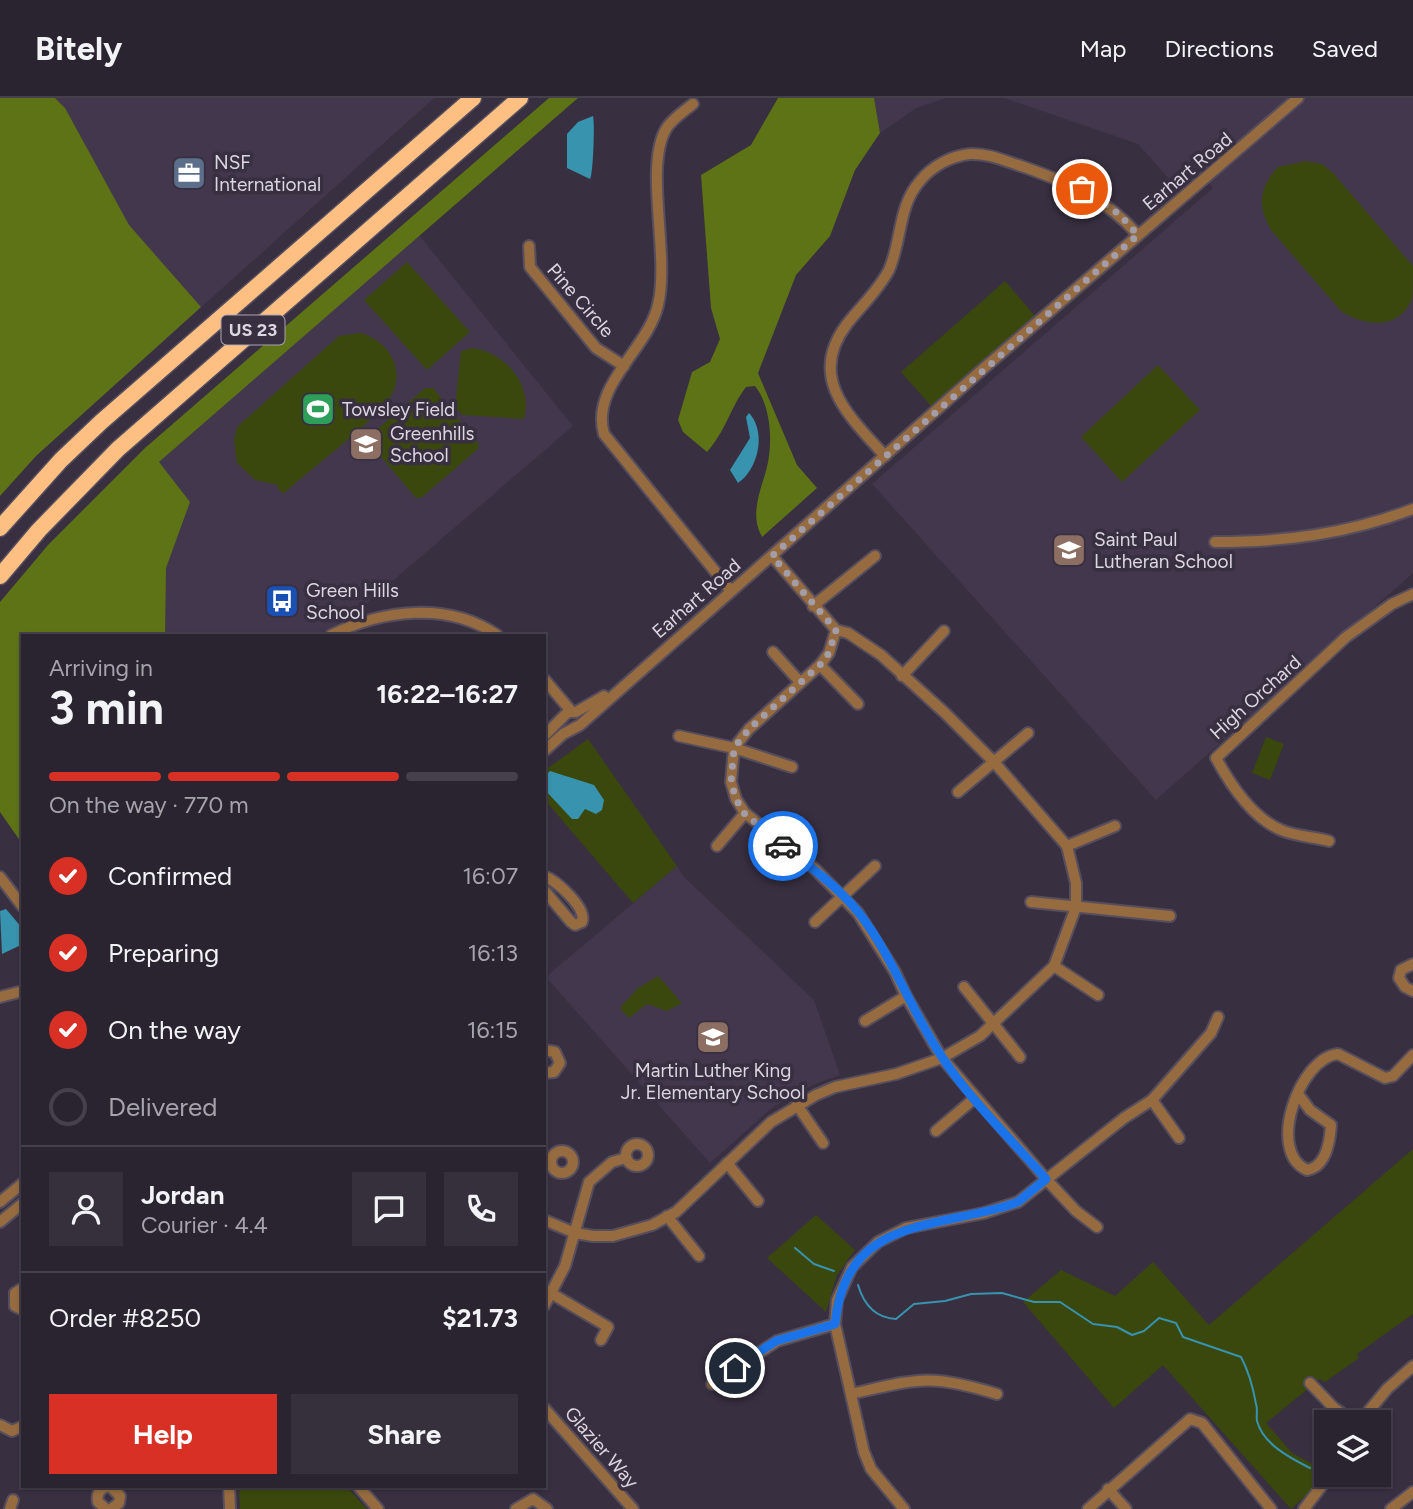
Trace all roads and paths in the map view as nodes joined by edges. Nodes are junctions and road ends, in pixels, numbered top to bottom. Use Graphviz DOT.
graph roads {
  1 [pos="473,98"];
  2 [pos="520,98"];
  3 [pos="1298,98"];
  4 [pos="693,104"];
  5 [pos="1138,235"];
  6 [pos="529,246"];
  7 [pos="624,366"];
  8 [pos="885,456"];
  9 [pos="1413,509"];
  10 [pos="0,528"];
  11 [pos="1215,542"];
  12 [pos="772,556"];
  13 [pos="875,556"];
  14 [pos="0,576"];
  15 [pos="731,591"];
  16 [pos="1413,594"];
  17 [pos="813,606"];
  18 [pos="836,630"];
  19 [pos="944,631"];
  20 [pos="333,634"];
  21 [pos="495,634"];
  22 [pos="773,652"];
  23 [pos="820,665"];
  24 [pos="902,676"];
  25 [pos="546,681"];
  26 [pos="799,681"];
  27 [pos="858,704"];
  28 [pos="572,718"];
  29 [pos="1028,733"];
  30 [pos="546,735"];
  31 [pos="679,736"];
  32 [pos="734,748"];
  33 [pos="546,749"];
  34 [pos="994,762"];
  35 [pos="792,767"];
  36 [pos="958,792"];
  37 [pos="744,813"];
  38 [pos="1115,826"];
  39 [pos="1329,841"];
  40 [pos="717,846"];
  41 [pos="1067,846"];
  42 [pos="875,866"];
  43 [pos="0,877"];
  44 [pos="546,877"];
  45 [pos="546,892"];
  46 [pos="842,895"];
  47 [pos="1031,902"];
  48 [pos="21,904"];
  49 [pos="1076,907"];
  50 [pos="1170,916"];
  51 [pos="815,922"];
  52 [pos="1413,964"];
  53 [pos="1054,966"];
  54 [pos="964,987"];
  55 [pos="21,991"];
  56 [pos="1413,991"];
  57 [pos="1098,995"];
  58 [pos="906,996"];
  59 [pos="0,997"];
  60 [pos="1218,1017"];
  61 [pos="865,1021"];
  62 [pos="994,1025"];
  63 [pos="546,1050"];
  64 [pos="1413,1055"];
  65 [pos="942,1058"];
  66 [pos="1020,1058"];
  67 [pos="546,1073"];
  68 [pos="1298,1094"];
  69 [pos="975,1098"];
  70 [pos="1152,1100"];
  71 [pos="797,1105"];
  72 [pos="936,1132"];
  73 [pos="1180,1138"];
  74 [pos="823,1143"];
  75 [pos="626,1158"];
  76 [pos="726,1163"];
  77 [pos="570,1169"];
  78 [pos="1046,1179"];
  79 [pos="589,1182"];
  80 [pos="21,1185"];
  81 [pos="3,1199"];
  82 [pos="758,1201"];
  83 [pos="19,1205"];
  84 [pos="667,1216"];
  85 [pos="546,1221"];
  86 [pos="0,1222"];
  87 [pos="1097,1227"];
  88 [pos="575,1233"];
  89 [pos="699,1256"];
  90 [pos="21,1289"];
  91 [pos="549,1292"];
  92 [pos="21,1309"];
  93 [pos="835,1324"];
  94 [pos="601,1340"];
  95 [pos="1413,1366"];
  96 [pos="1310,1383"];
  97 [pos="712,1384"];
  98 [pos="851,1394"];
  99 [pos="997,1394"];
  100 [pos="546,1410"];
  101 [pos="1337,1410"];
  102 [pos="1368,1410"];
  103 [pos="0,1425"];
  104 [pos="21,1427"];
  105 [pos="1321,1487"];
  106 [pos="103,1488"];
  107 [pos="115,1488"];
  108 [pos="229,1488"];
  109 [pos="360,1488"];
  110 [pos="1108,1489"];
  111 [pos="1413,1492"];
  112 [pos="1394,1508"];
  113 [pos="109,1509"];
  114 [pos="230,1509"];
  115 [pos="378,1509"];
  116 [pos="516,1509"];
  117 [pos="547,1509"];
  118 [pos="634,1509"];
  119 [pos="904,1509"];
  120 [pos="1088,1509"];
  121 [pos="1126,1509"];
  122 [pos="1271,1509"];
  123 [pos="1304,1509"];
  1 -- 10 [label="highway, US 23"];
  2 -- 14 [label="highway, US 23"];
  3 -- 5 [label="street, Earhart Road"];
  4 -- 7 [label="street"];
  5 -- 8 [label="street, Earhart Road"];
  5 -- 8 [label="street"];
  6 -- 7 [label="street, Pine Circle"];
  7 -- 15 [label="street"];
  8 -- 12 [label="street, Earhart Road"];
  9 -- 11 [label="street"];
  12 -- 15 [label="street, Earhart Road"];
  12 -- 17 [label="street"];
  13 -- 17 [label="street"];
  15 -- 28 [label="street, Earhart Road"];
  16 -- 39 [label="street, High Orchard"];
  17 -- 18 [label="street"];
  18 -- 23 [label="street"];
  18 -- 24 [label="street"];
  19 -- 24 [label="street"];
  20 -- 21 [label="street"];
  22 -- 26 [label="street"];
  23 -- 26 [label="street"];
  23 -- 27 [label="street"];
  24 -- 34 [label="street"];
  25 -- 28 [label="street"];
  26 -- 32 [label="street"];
  28 -- 30 [label="street, Earhart Road"];
  28 -- 33 [label="street, Earhart Road"];
  29 -- 34 [label="street"];
  31 -- 32 [label="street"];
  32 -- 35 [label="street"];
  32 -- 37 [label="street"];
  34 -- 36 [label="street"];
  34 -- 41 [label="street"];
  37 -- 40 [label="street"];
  37 -- 46 [label="street"];
  38 -- 41 [label="street"];
  41 -- 49 [label="street"];
  42 -- 46 [label="street"];
  43 -- 48 [label="street"];
  44 -- 45 [label="street"];
  46 -- 51 [label="street"];
  46 -- 58 [label="street"];
  47 -- 49 [label="street"];
  49 -- 50 [label="street"];
  49 -- 53 [label="street"];
  52 -- 56 [label="street"];
  53 -- 57 [label="street"];
  53 -- 62 [label="street"];
  54 -- 62 [label="street"];
  55 -- 59 [label="street"];
  58 -- 61 [label="street"];
  58 -- 65 [label="street"];
  60 -- 70 [label="street"];
  62 -- 65 [label="street"];
  62 -- 66 [label="street"];
  63 -- 67 [label="street"];
  64 -- 68 [label="street"];
  65 -- 69 [label="street"];
  65 -- 71 [label="street"];
  68 -- 68 [label="street"];
  69 -- 72 [label="street"];
  69 -- 78 [label="street"];
  70 -- 73 [label="street"];
  70 -- 78 [label="street"];
  71 -- 74 [label="street"];
  71 -- 76 [label="street"];
  75 -- 79 [label="street"];
  76 -- 82 [label="street"];
  76 -- 84 [label="street"];
  77 -- 79 [label="street"];
  78 -- 87 [label="street"];
  78 -- 93 [label="street"];
  79 -- 88 [label="street"];
  80 -- 81 [label="street"];
  81 -- 83 [label="street"];
  83 -- 86 [label="street"];
  84 -- 88 [label="street"];
  84 -- 89 [label="street"];
  85 -- 88 [label="street"];
  88 -- 91 [label="street"];
  90 -- 92 [label="street"];
  91 -- 94 [label="street"];
  93 -- 97 [label="street"];
  93 -- 98 [label="street"];
  95 -- 102 [label="street"];
  96 -- 101 [label="street"];
  98 -- 99 [label="street"];
  98 -- 119 [label="street"];
  100 -- 118 [label="street, Glazier Way"];
  103 -- 104 [label="street"];
  105 -- 123 [label="street"];
  106 -- 113 [label="street"];
  107 -- 113 [label="street"];
  108 -- 114 [label="street"];
  109 -- 115 [label="street"];
  110 -- 120 [label="street"];
  110 -- 121 [label="street"];
  110 -- 122 [label="street"];
  111 -- 112 [label="street"];
  116 -- 117 [label="street"];
}
